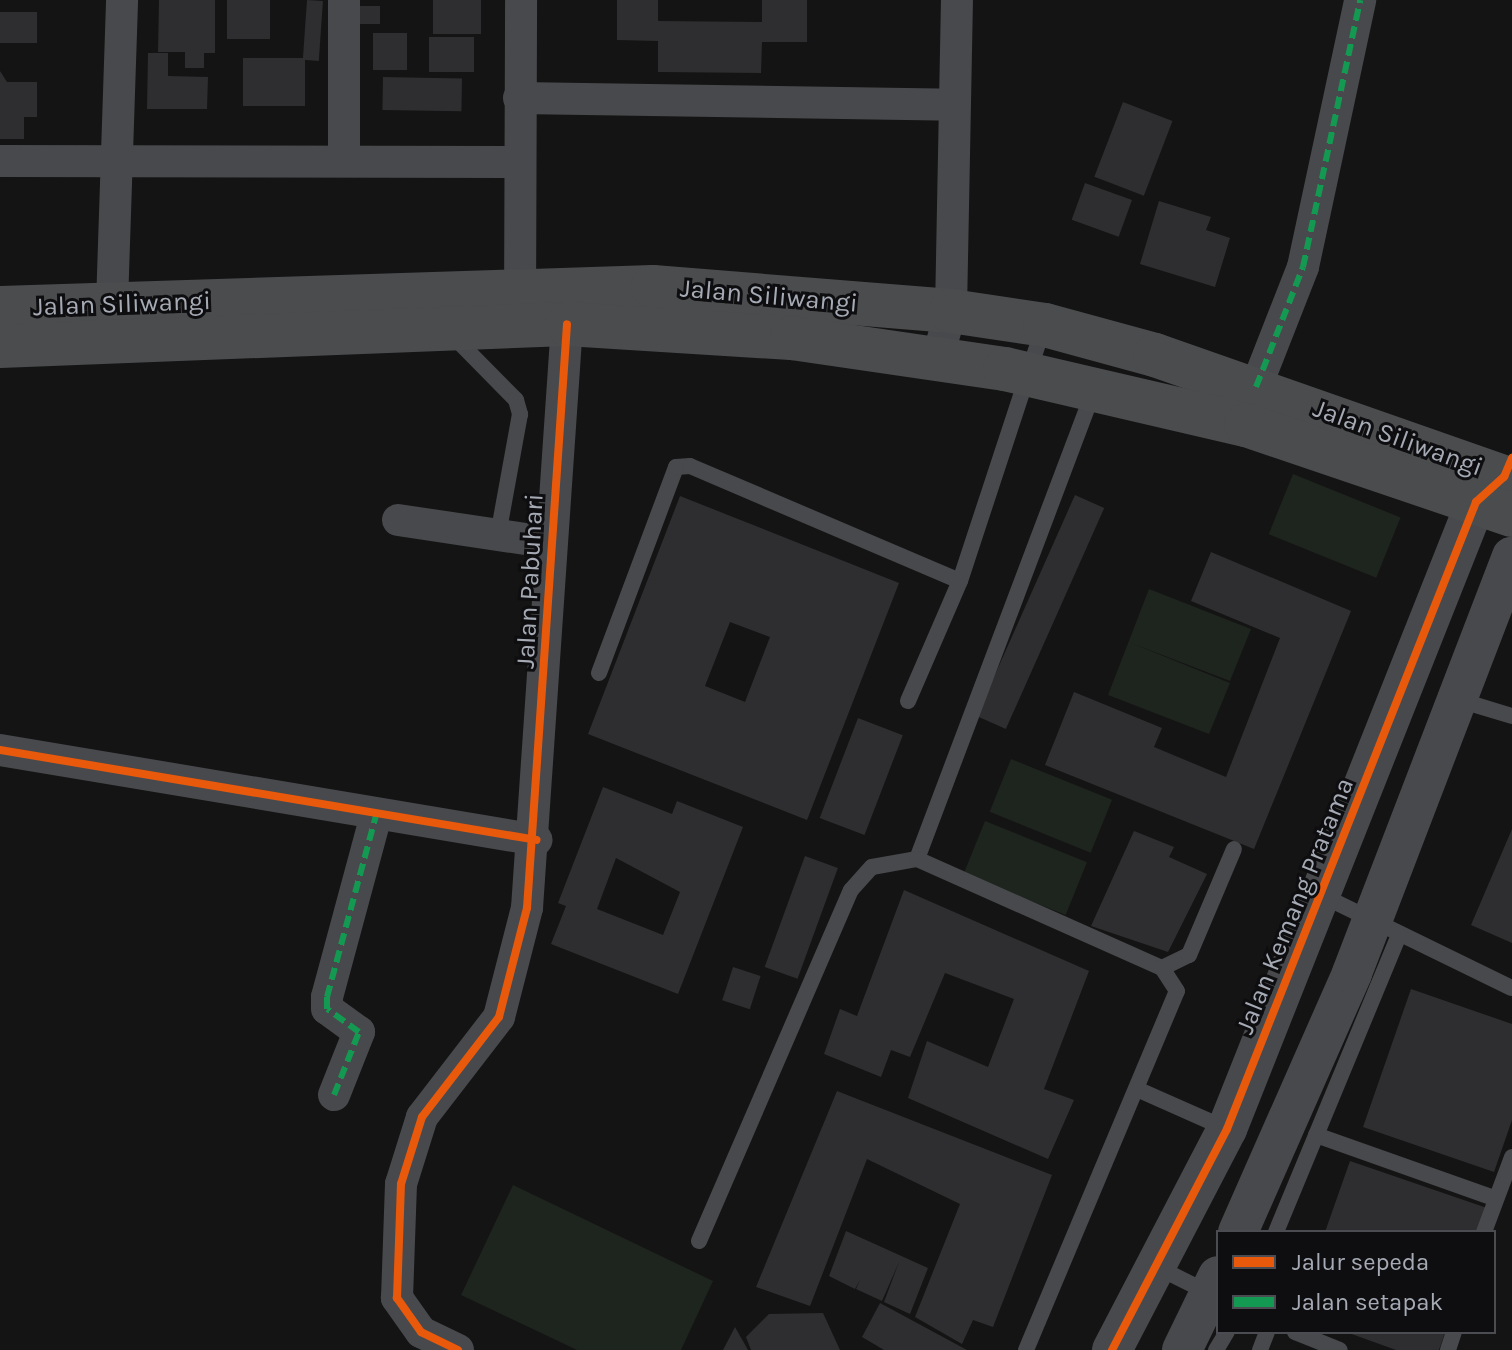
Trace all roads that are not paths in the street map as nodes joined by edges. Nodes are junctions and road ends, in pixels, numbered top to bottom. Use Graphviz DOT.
graph roads {
  1 [pos="122,0"];
  2 [pos="344,0"];
  3 [pos="521,0"];
  4 [pos="957,0"];
  5 [pos="1360,0"];
  6 [pos="519,98"];
  7 [pos="954,105"];
  8 [pos="117,160"];
  9 [pos="344,160"];
  10 [pos="0,161"];
  11 [pos="519,162"];
  12 [pos="112,304"];
  13 [pos="520,307"];
  14 [pos="0,308"];
  15 [pos="951,311"];
  16 [pos="567,324"];
  17 [pos="1045,325"];
  18 [pos="449,331"];
  19 [pos="0,346"];
  20 [pos="938,356"];
  21 [pos="1033,375"];
  22 [pos="1256,387"];
  23 [pos="1094,389"];
  24 [pos="1505,487"];
  25 [pos="398,520"];
  26 [pos="498,535"];
  27 [pos="551,543"];
  28 [pos="1458,551"];
  29 [pos="1510,563"];
  30 [pos="960,581"];
  31 [pos="599,673"];
  32 [pos="1459,700"];
  33 [pos="908,701"];
  34 [pos="1512,716"];
  35 [pos="0,750"];
  36 [pos="1380,751"];
  37 [pos="1431,773"];
  38 [pos="376,816"];
  39 [pos="537,840"];
  40 [pos="1234,849"];
  41 [pos="917,859"];
  42 [pos="1321,895"];
  43 [pos="1386,928"];
  44 [pos="1298,952"];
  45 [pos="1162,968"];
  46 [pos="1352,973"];
  47 [pos="1512,988"];
  48 [pos="1139,1090"];
  49 [pos="334,1095"];
  50 [pos="1227,1129"];
  51 [pos="1316,1135"];
  52 [pos="1512,1157"];
  53 [pos="1494,1198"];
  54 [pos="1239,1230"];
  55 [pos="1277,1230"];
  56 [pos="1485,1230"];
  57 [pos="699,1241"];
  58 [pos="1157,1267"];
  59 [pos="1216,1289"];
  60 [pos="1135,1310"];
  61 [pos="1300,1334"];
  62 [pos="1203,1342"];
  63 [pos="458,1350"];
  64 [pos="1026,1350"];
  65 [pos="1112,1350"];
  66 [pos="1340,1350"];
  1 -- 8 [label="street"];
  2 -- 9 [label="street"];
  3 -- 6 [label="street"];
  4 -- 7 [label="street"];
  5 -- 22 [label="street"];
  6 -- 7 [label="street"];
  6 -- 11 [label="street"];
  7 -- 15 [label="street"];
  8 -- 9 [label="street"];
  8 -- 10 [label="street"];
  8 -- 12 [label="street"];
  9 -- 11 [label="street"];
  11 -- 13 [label="street"];
  12 -- 13 [label="main road, Jalan Siliwangi"];
  12 -- 14 [label="main road, Jalan Siliwangi"];
  13 -- 15 [label="main road, Jalan Siliwangi"];
  13 -- 16 [label="main road, Jalan Siliwangi"];
  13 -- 18 [label="main road, Jalan Siliwangi"];
  15 -- 17 [label="main road, Jalan Siliwangi"];
  15 -- 20 [label="street"];
  16 -- 20 [label="main road, Jalan Siliwangi"];
  16 -- 27 [label="street, Jalan Pabuhari"];
  17 -- 21 [label="lane"];
  17 -- 22 [label="main road, Jalan Siliwangi"];
  18 -- 19 [label="main road, Jalan Siliwangi"];
  18 -- 26 [label="lane"];
  20 -- 21 [label="main road, Jalan Siliwangi"];
  21 -- 23 [label="main road, Jalan Siliwangi"];
  21 -- 30 [label="lane"];
  22 -- 24 [label="main road, Jalan Siliwangi"];
  23 -- 24 [label="main road, Jalan Siliwangi"];
  23 -- 41 [label="lane"];
  24 -- 28 [label="street, Jalan Kemang Pratama"];
  25 -- 26 [label="street"];
  26 -- 27 [label="street"];
  27 -- 39 [label="street, Jalan Pabuhari"];
  28 -- 29 [label="street"];
  28 -- 36 [label="street, Jalan Kemang Pratama"];
  29 -- 32 [label="street"];
  30 -- 31 [label="lane"];
  30 -- 33 [label="lane"];
  32 -- 34 [label="lane"];
  32 -- 37 [label="street"];
  35 -- 38 [label="street"];
  36 -- 37 [label="street"];
  36 -- 42 [label="street, Jalan Kemang Pratama"];
  37 -- 43 [label="street"];
  38 -- 39 [label="street"];
  38 -- 49 [label="street"];
  39 -- 63 [label="street, Jalan Pabuhari"];
  40 -- 45 [label="lane"];
  41 -- 45 [label="lane"];
  41 -- 57 [label="lane"];
  42 -- 43 [label="lane"];
  42 -- 44 [label="street, Jalan Kemang Pratama"];
  43 -- 46 [label="street"];
  43 -- 47 [label="lane"];
  43 -- 51 [label="lane"];
  44 -- 46 [label="street"];
  44 -- 50 [label="street, Jalan Kemang Pratama"];
  45 -- 48 [label="lane"];
  46 -- 54 [label="street"];
  48 -- 50 [label="lane"];
  48 -- 64 [label="lane"];
  50 -- 58 [label="street, Jalan Kemang Pratama"];
  51 -- 53 [label="lane"];
  51 -- 55 [label="lane"];
  52 -- 53 [label="lane"];
  53 -- 56 [label="lane"];
  58 -- 59 [label="lane"];
  58 -- 60 [label="street, Jalan Kemang Pratama"];
  59 -- 62 [label="street"];
  60 -- 62 [label="street"];
  60 -- 65 [label="street, Jalan Kemang Pratama"];
  61 -- 66 [label="lane"];
}
